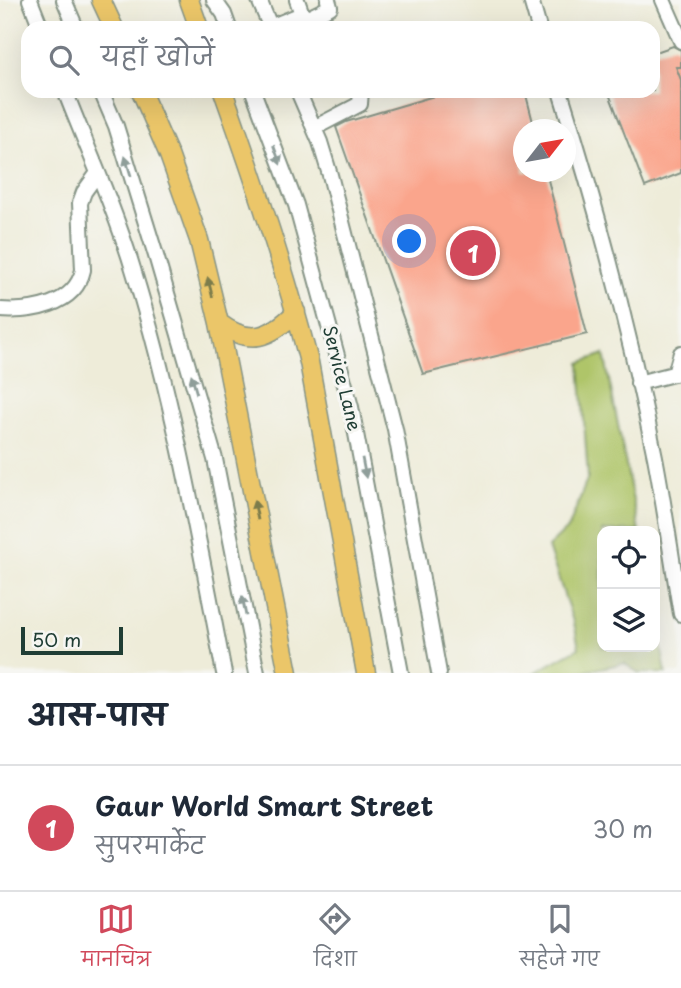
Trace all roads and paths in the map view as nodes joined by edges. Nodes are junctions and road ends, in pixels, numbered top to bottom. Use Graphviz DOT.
graph roads {
  1 [pos="30,0"];
  2 [pos="64,0"];
  3 [pos="101,0"];
  4 [pos="189,0"];
  5 [pos="214,0"];
  6 [pos="259,0"];
  7 [pos="328,0"];
  8 [pos="531,0"];
  9 [pos="663,0"];
  10 [pos="299,7"];
  11 [pos="38,21"];
  12 [pos="73,21"];
  13 [pos="111,21"];
  14 [pos="196,21"];
  15 [pos="226,21"];
  16 [pos="268,21"];
  17 [pos="279,21"];
  18 [pos="537,21"];
  19 [pos="681,41"];
  20 [pos="68,98"];
  21 [pos="104,98"];
  22 [pos="144,98"];
  23 [pos="226,98"];
  24 [pos="256,98"];
  25 [pos="301,98"];
  26 [pos="360,98"];
  27 [pos="561,98"];
  28 [pos="314,128"];
  29 [pos="97,174"];
  30 [pos="0,310"];
  31 [pos="296,313"];
  32 [pos="219,323"];
  33 [pos="681,353"];
  34 [pos="678,373"];
  35 [pos="638,383"];
  36 [pos="681,614"];
  37 [pos="224,673"];
  38 [pos="257,673"];
  39 [pos="288,673"];
  40 [pos="366,673"];
  41 [pos="401,673"];
  42 [pos="439,673"];
  1 -- 11 [label="street"];
  2 -- 12 [label="street"];
  3 -- 13 [label="main road"];
  4 -- 14 [label="main road"];
  5 -- 15 [label="street"];
  6 -- 16 [label="street"];
  7 -- 10 [label="street"];
  8 -- 18 [label="street"];
  9 -- 19 [label="street"];
  10 -- 17 [label="street"];
  20 -- 29 [label="street"];
  38 -- 21 [label="street, one-way"];
  32 -- 22 [label="main road, one-way"];
  23 -- 31 [label="main road"];
  24 -- 41 [label="street, Service Lane, one-way"];
  25 -- 28 [label="street"];
  26 -- 28 [label="street"];
  27 -- 35 [label="street"];
  28 -- 42 [label="street"];
  29 -- 30 [label="street"];
  29 -- 37 [label="street"];
  31 -- 32 [label="main road"];
  31 -- 40 [label="main road"];
  39 -- 32 [label="main road, one-way"];
  33 -- 34 [label="street"];
  34 -- 35 [label="street"];
  35 -- 36 [label="street"];
}
